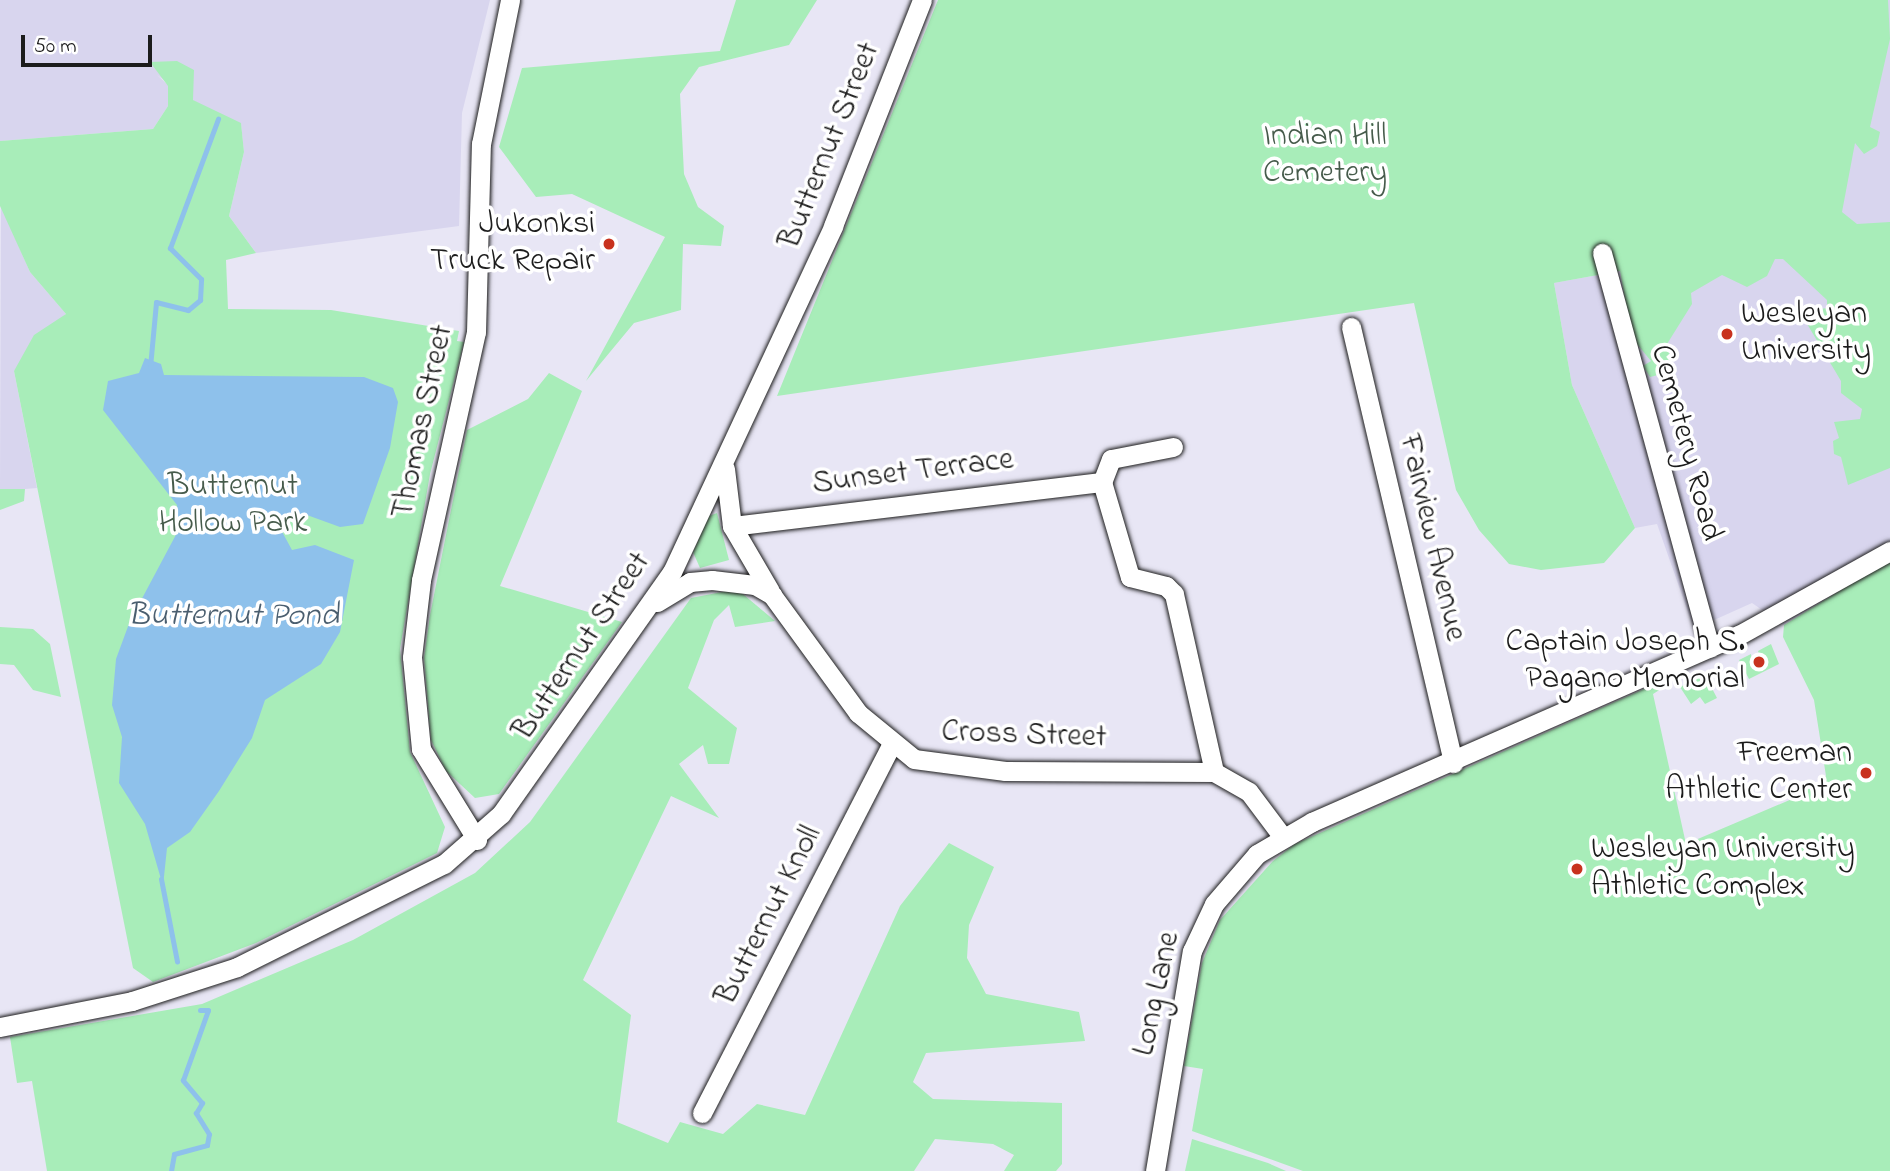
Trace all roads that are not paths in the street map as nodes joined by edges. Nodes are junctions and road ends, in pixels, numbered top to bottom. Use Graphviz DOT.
graph roads {
  1 [pos="510,0"];
  2 [pos="922,0"];
  3 [pos="1602,253"];
  4 [pos="1351,327"];
  5 [pos="730,447"];
  6 [pos="1173,447"];
  7 [pos="1101,482"];
  8 [pos="732,526"];
  9 [pos="1890,551"];
  10 [pos="772,595"];
  11 [pos="653,604"];
  12 [pos="1710,648"];
  13 [pos="891,746"];
  14 [pos="1453,763"];
  15 [pos="1214,772"];
  16 [pos="1282,836"];
  17 [pos="477,840"];
  18 [pos="0,1027"];
  19 [pos="702,1113"];
  20 [pos="1155,1171"];
  1 -- 17 [label="street, Thomas Street"];
  2 -- 5 [label="street, Butternut Street"];
  3 -- 12 [label="street, Cemetery Road"];
  4 -- 14 [label="street, Fairview Avenue"];
  5 -- 8 [label="street, Cross Street"];
  5 -- 11 [label="street, Butternut Street"];
  6 -- 7 [label="street"];
  7 -- 8 [label="street, Sunset Terrace"];
  7 -- 15 [label="street"];
  8 -- 10 [label="street, Cross Street"];
  9 -- 12 [label="street"];
  10 -- 11 [label="street"];
  10 -- 13 [label="street, Cross Street"];
  11 -- 17 [label="street, Butternut Street"];
  12 -- 14 [label="street"];
  13 -- 15 [label="street, Cross Street"];
  13 -- 19 [label="street, Butternut Knoll"];
  14 -- 16 [label="street, Long Lane"];
  15 -- 16 [label="street, Cross Street"];
  16 -- 20 [label="street, Long Lane"];
  17 -- 18 [label="street, Butternut Street"];
}
